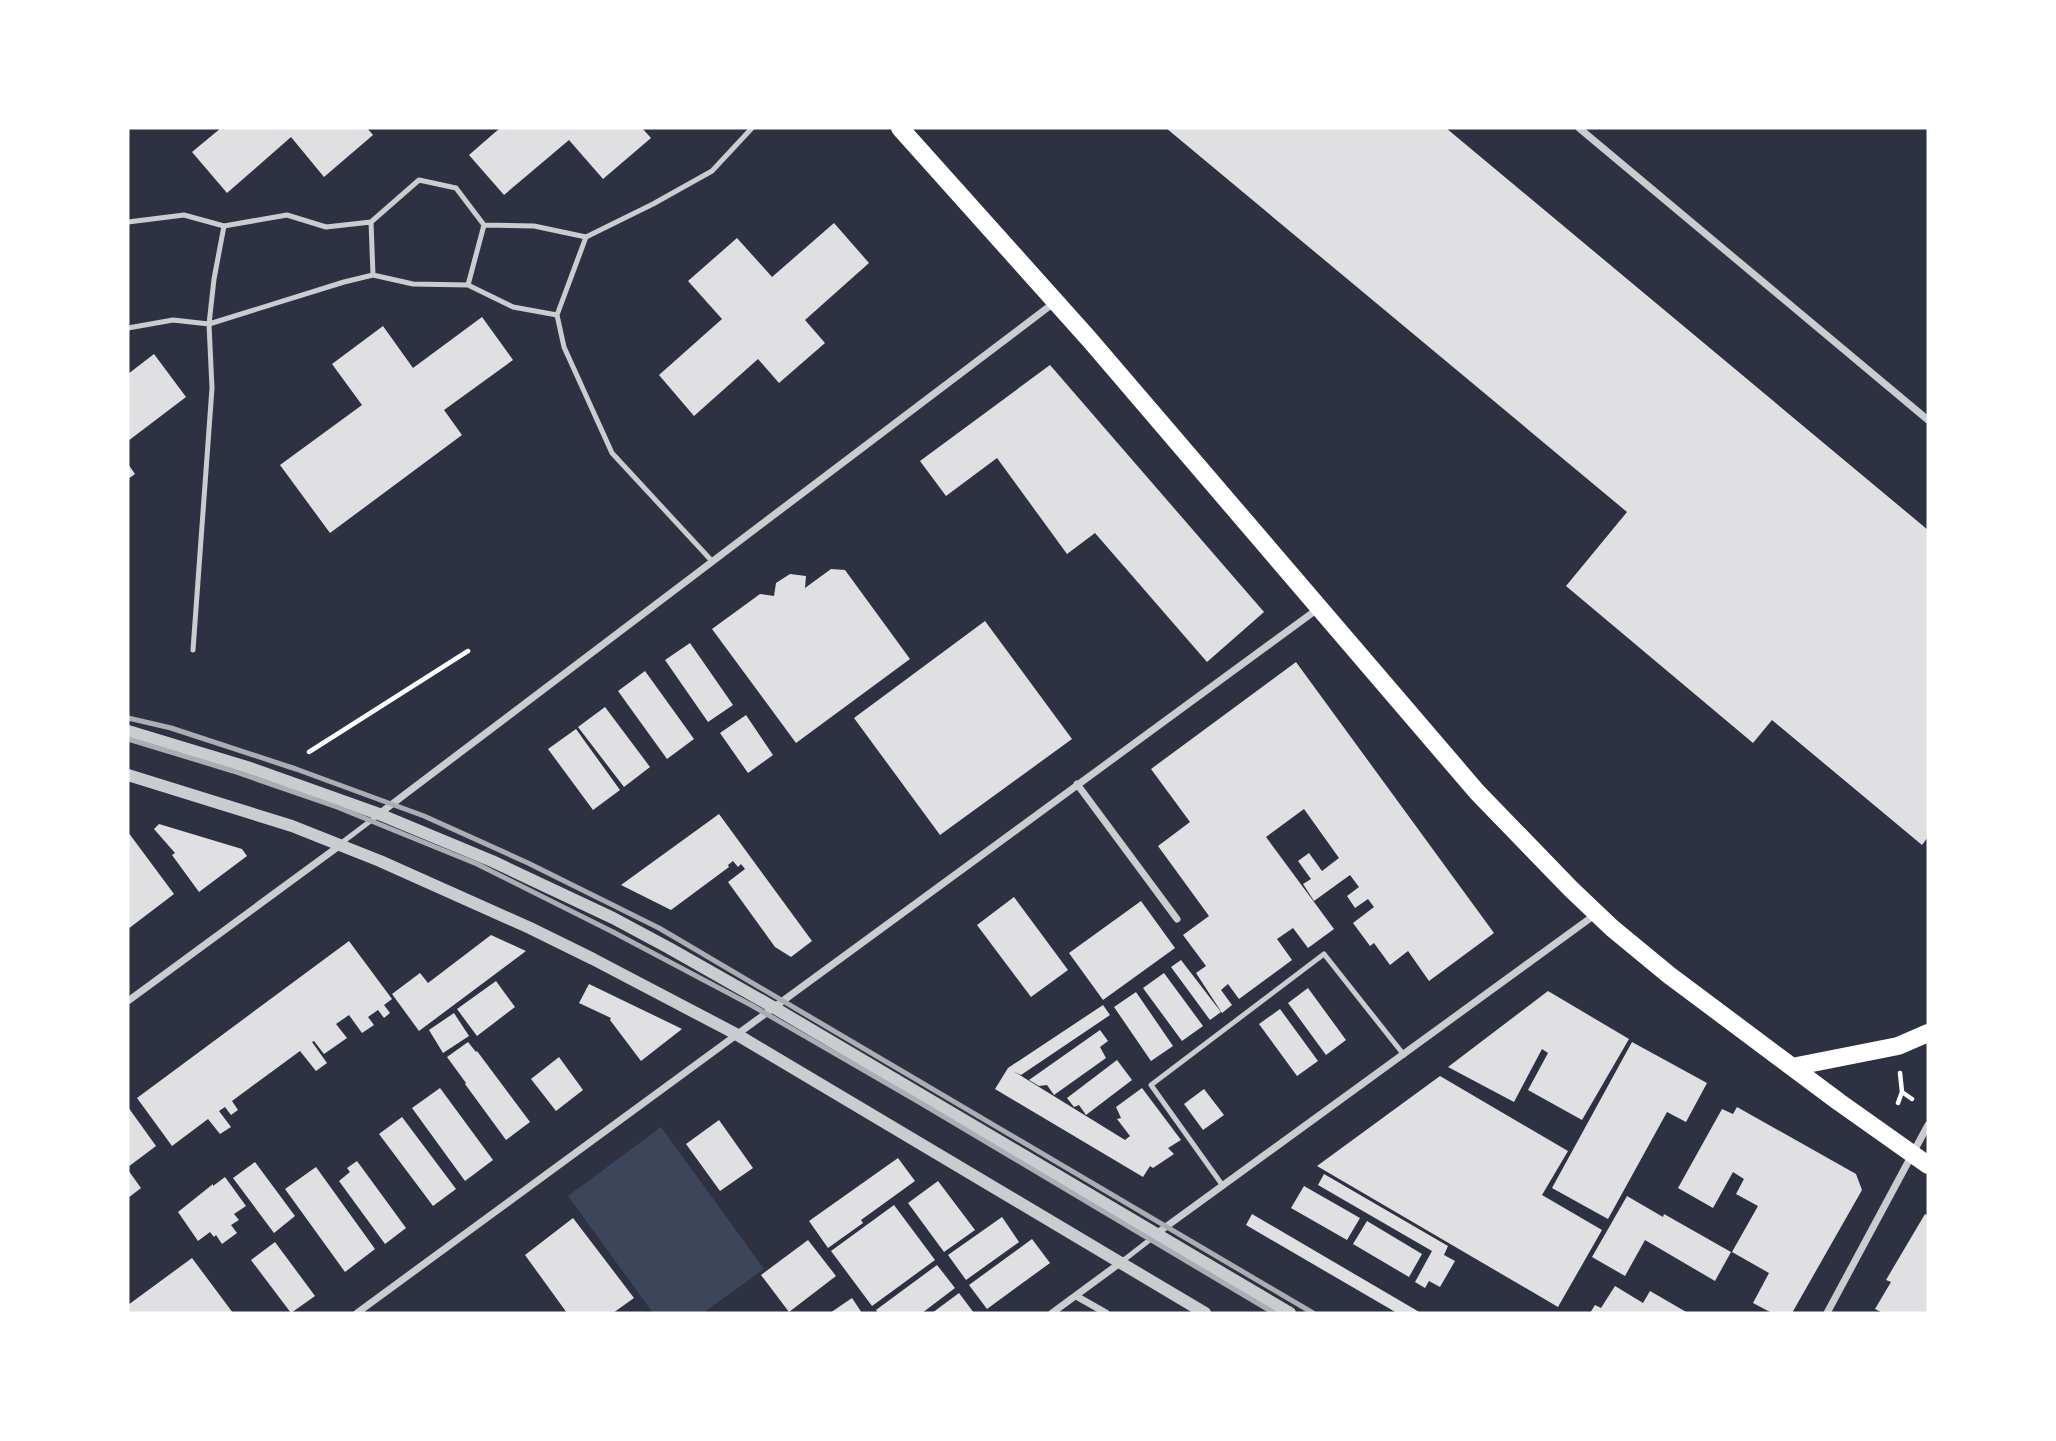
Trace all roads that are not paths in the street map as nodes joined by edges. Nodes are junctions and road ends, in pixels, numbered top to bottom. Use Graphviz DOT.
graph roads {
  1 [pos="752,128"];
  2 [pos="900,128"];
  3 [pos="1579,128"];
  4 [pos="128,222"];
  5 [pos="371,222"];
  6 [pos="484,225"];
  7 [pos="224,226"];
  8 [pos="586,237"];
  9 [pos="373,275"];
  10 [pos="468,285"];
  11 [pos="1055,302"];
  12 [pos="557,315"];
  13 [pos="209,324"];
  14 [pos="128,328"];
  15 [pos="1928,420"];
  16 [pos="711,560"];
  17 [pos="1320,607"];
  18 [pos="193,650"];
  19 [pos="128,731"];
  20 [pos="128,775"];
  21 [pos="1077,784"];
  22 [pos="379,814"];
  23 [pos="339,846"];
  24 [pos="1596,914"];
  25 [pos="1177,919"];
  26 [pos="128,1001"];
  27 [pos="773,1007"];
  28 [pos="1928,1033"];
  29 [pos="736,1034"];
  30 [pos="1404,1055"];
  31 [pos="1792,1067"];
  32 [pos="1928,1125"];
  33 [pos="1913,1155"];
  34 [pos="1928,1165"];
  35 [pos="1223,1186"];
  36 [pos="1156,1234"];
  37 [pos="1120,1263"];
  38 [pos="1076,1296"];
  39 [pos="357,1313"];
  40 [pos="1052,1313"];
  41 [pos="1106,1313"];
  42 [pos="1205,1313"];
  43 [pos="1290,1313"];
  44 [pos="1827,1313"];
  1 -- 8 [label="lane"];
  2 -- 11 [label="main road"];
  3 -- 15 [label="street"];
  4 -- 7 [label="lane"];
  5 -- 6 [label="lane"];
  5 -- 7 [label="lane"];
  5 -- 9 [label="lane"];
  6 -- 8 [label="lane"];
  6 -- 10 [label="lane"];
  7 -- 13 [label="lane"];
  8 -- 12 [label="lane"];
  9 -- 10 [label="lane"];
  9 -- 13 [label="lane"];
  10 -- 12 [label="lane"];
  11 -- 16 [label="street"];
  11 -- 17 [label="main road"];
  12 -- 16 [label="lane"];
  13 -- 14 [label="lane"];
  13 -- 18 [label="lane"];
  16 -- 22 [label="street"];
  17 -- 21 [label="street"];
  17 -- 24 [label="main road"];
  19 -- 22 [label="street"];
  20 -- 23 [label="street"];
  21 -- 25 [label="street"];
  21 -- 27 [label="street"];
  22 -- 23 [label="lane"];
  22 -- 27 [label="street"];
  23 -- 26 [label="street"];
  23 -- 29 [label="street"];
  24 -- 30 [label="street"];
  24 -- 31 [label="main road"];
  27 -- 29 [label="street"];
  27 -- 36 [label="street"];
  28 -- 31 [label="main road"];
  29 -- 37 [label="street"];
  29 -- 39 [label="street"];
  30 -- 35 [label="street"];
  30 -- 35 [label="lane"];
  31 -- 33 [label="main road"];
  32 -- 33 [label="street"];
  33 -- 34 [label="main road"];
  33 -- 44 [label="street"];
  35 -- 36 [label="street"];
  36 -- 37 [label="lane"];
  36 -- 43 [label="street"];
  37 -- 38 [label="street"];
  37 -- 42 [label="street"];
  38 -- 40 [label="street"];
  38 -- 41 [label="street"];
}
